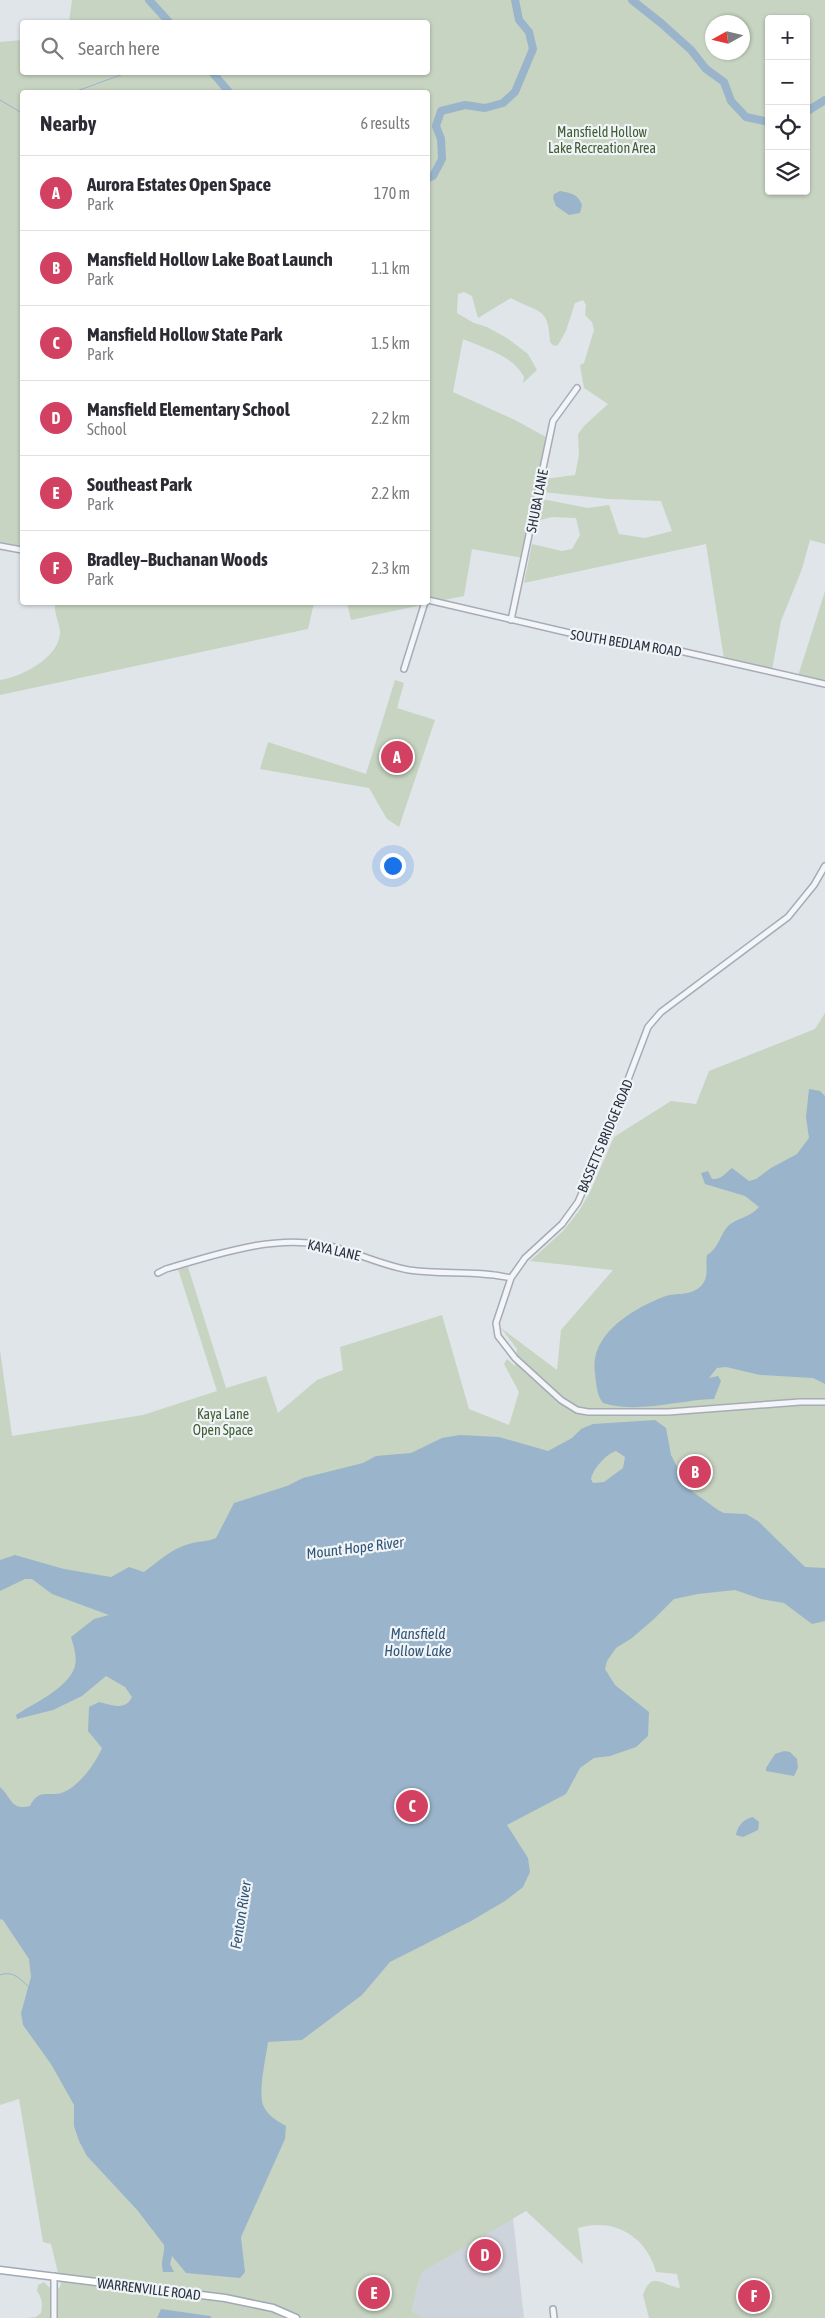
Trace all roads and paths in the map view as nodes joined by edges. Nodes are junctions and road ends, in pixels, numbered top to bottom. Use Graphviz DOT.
graph roads {
  1 [pos="577,388"];
  2 [pos="0,546"];
  3 [pos="20,550"];
  4 [pos="430,602"];
  5 [pos="425,605"];
  6 [pos="511,620"];
  7 [pos="404,669"];
  8 [pos="825,684"];
  9 [pos="825,866"];
  10 [pos="158,1273"];
  11 [pos="511,1278"];
  12 [pos="825,1402"];
  13 [pos="0,2270"];
  14 [pos="54,2276"];
  15 [pos="553,2309"];
  16 [pos="54,2318"];
  17 [pos="296,2318"];
  18 [pos="554,2318"];
  1 -- 6 [label="street, SHUBA LANE"];
  2 -- 3 [label="street"];
  4 -- 6 [label="street, SOUTH BEDLAM ROAD"];
  5 -- 7 [label="street"];
  6 -- 8 [label="street, SOUTH BEDLAM ROAD"];
  9 -- 11 [label="street, BASSETTS BRIDGE ROAD"];
  10 -- 11 [label="street, KAYA LANE"];
  11 -- 12 [label="street, BASSETTS BRIDGE ROAD"];
  13 -- 14 [label="main road, WARRENVILLE ROAD"];
  14 -- 16 [label="street"];
  14 -- 17 [label="main road, WARRENVILLE ROAD"];
  15 -- 18 [label="street"];
}
